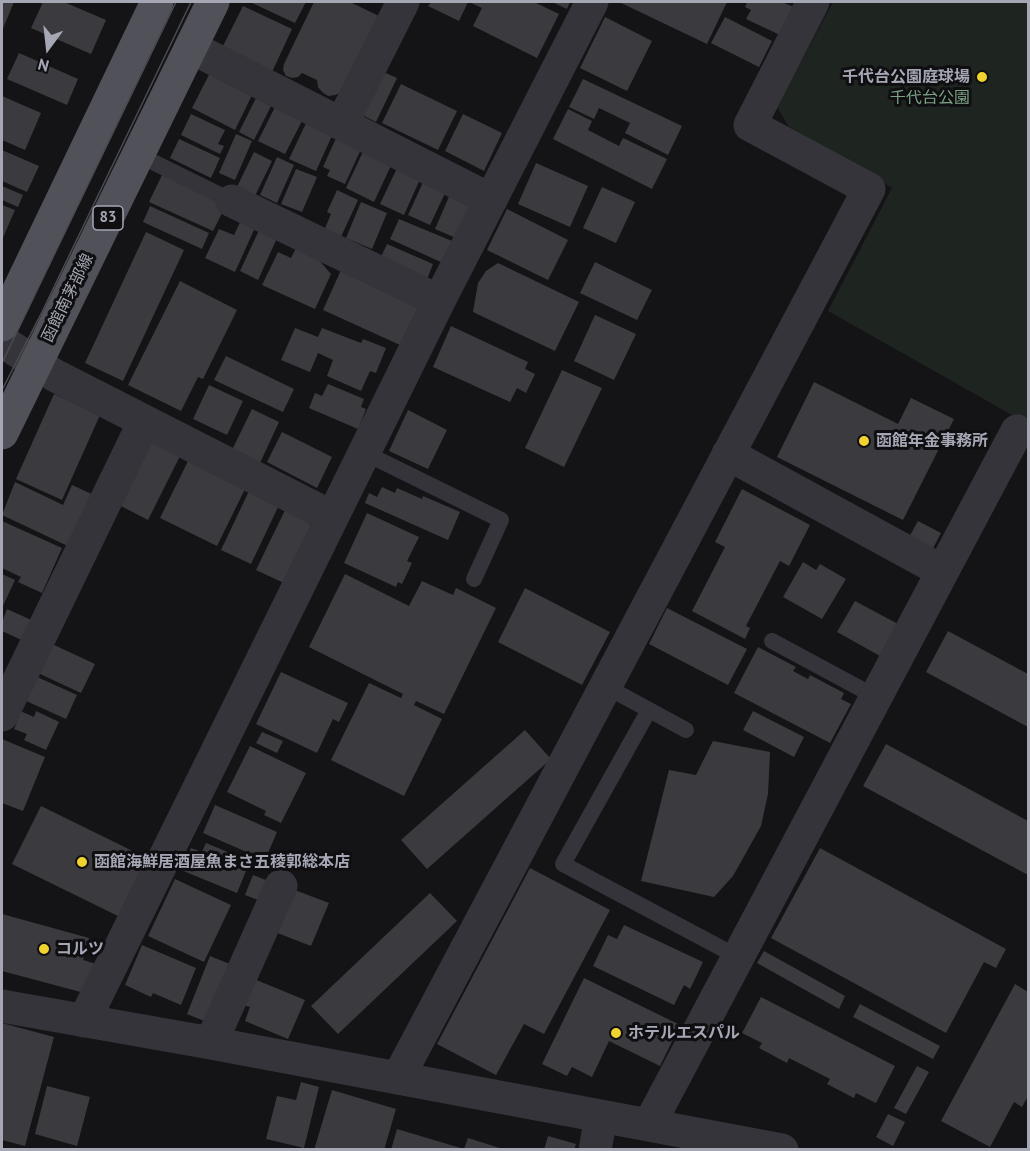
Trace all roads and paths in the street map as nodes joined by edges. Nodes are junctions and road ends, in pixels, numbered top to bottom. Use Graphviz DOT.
graph roads {
  1 [pos="156,2"];
  2 [pos="213,2"];
  3 [pos="403,2"];
  4 [pos="592,2"];
  5 [pos="813,2"];
  6 [pos="190,49"];
  7 [pos="342,123"];
  8 [pos="155,163"];
  9 [pos="491,200"];
  10 [pos="232,201"];
  11 [pos="440,301"];
  12 [pos="2,325"];
  13 [pos="2,341"];
  14 [pos="36,363"];
  15 [pos="144,422"];
  16 [pos="1017,431"];
  17 [pos="2,433"];
  18 [pos="365,453"];
  19 [pos="728,454"];
  20 [pos="332,518"];
  21 [pos="942,571"];
  22 [pos="474,579"];
  23 [pos="772,641"];
  24 [pos="605,686"];
  25 [pos="876,697"];
  26 [pos="649,710"];
  27 [pos="2,715"];
  28 [pos="686,730"];
  29 [pos="281,885"];
  30 [pos="738,957"];
  31 [pos="2,1006"];
  32 [pos="84,1021"];
  33 [pos="211,1043"];
  34 [pos="399,1078"];
  35 [pos="601,1116"];
  36 [pos="649,1125"];
  37 [pos="595,1149"];
  38 [pos="782,1149"];
  1 -- 12 [label="main road"];
  2 -- 6 [label="main road, 函館南茅部線 / 83"];
  3 -- 7 [label="street"];
  4 -- 9 [label="street"];
  5 -- 19 [label="street"];
  6 -- 7 [label="street"];
  6 -- 14 [label="main road, 函館南茅部線 / 83"];
  7 -- 9 [label="street"];
  8 -- 10 [label="lane"];
  9 -- 11 [label="street"];
  10 -- 11 [label="street"];
  11 -- 18 [label="street"];
  13 -- 14 [label="street"];
  14 -- 15 [label="street"];
  14 -- 17 [label="main road, 函館南茅部線 / 83"];
  15 -- 20 [label="street"];
  15 -- 27 [label="street"];
  16 -- 21 [label="street"];
  18 -- 20 [label="street"];
  18 -- 22 [label="lane"];
  19 -- 21 [label="street"];
  19 -- 24 [label="street"];
  20 -- 32 [label="street"];
  21 -- 25 [label="street"];
  23 -- 25 [label="lane"];
  24 -- 26 [label="lane"];
  24 -- 34 [label="street"];
  25 -- 30 [label="street"];
  26 -- 28 [label="lane"];
  26 -- 30 [label="lane"];
  29 -- 33 [label="street"];
  30 -- 36 [label="street"];
  31 -- 32 [label="street"];
  32 -- 33 [label="street"];
  33 -- 34 [label="street"];
  34 -- 35 [label="street"];
  35 -- 36 [label="street"];
  35 -- 37 [label="street"];
  36 -- 38 [label="street"];
}
